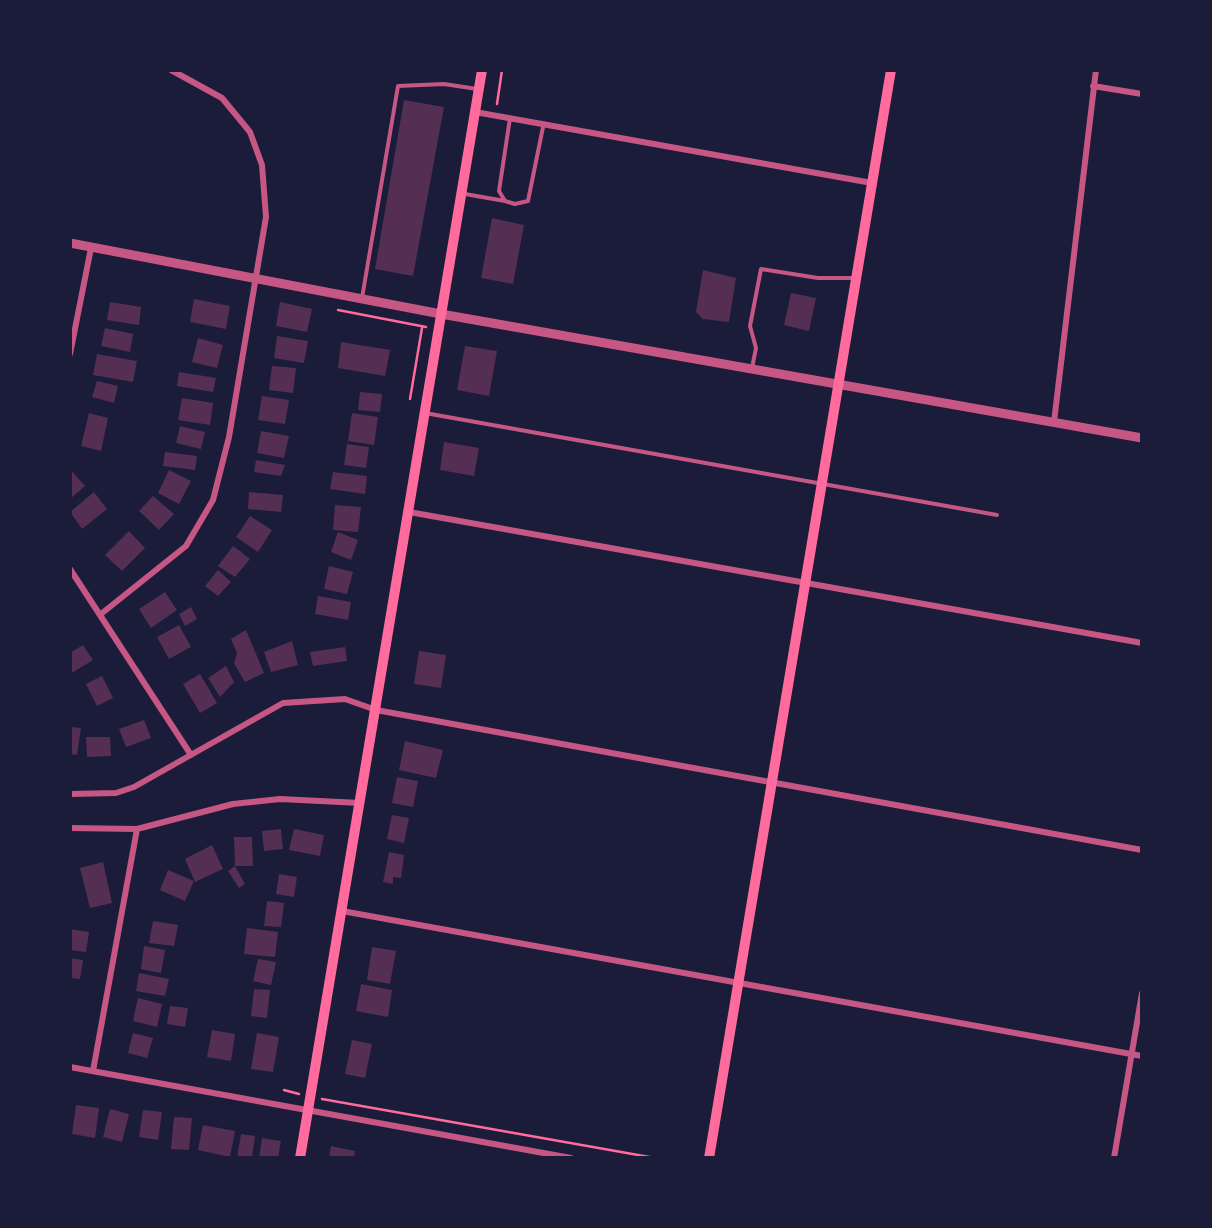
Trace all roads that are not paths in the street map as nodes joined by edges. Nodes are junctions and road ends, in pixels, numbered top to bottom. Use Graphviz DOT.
graph roads {
  1 [pos="171,70"];
  2 [pos="482,70"];
  3 [pos="891,70"];
  4 [pos="1096,70"];
  5 [pos="1093,86"];
  6 [pos="478,90"];
  7 [pos="1142,94"];
  8 [pos="474,112"];
  9 [pos="510,118"];
  10 [pos="544,124"];
  11 [pos="872,183"];
  12 [pos="461,194"];
  13 [pos="505,201"];
  14 [pos="70,243"];
  15 [pos="91,247"];
  16 [pos="258,278"];
  17 [pos="857,278"];
  18 [pos="362,298"];
  19 [pos="440,314"];
  20 [pos="70,354"];
  21 [pos="752,368"];
  22 [pos="840,384"];
  23 [pos="425,414"];
  24 [pos="1054,422"];
  25 [pos="1142,438"];
  26 [pos="821,483"];
  27 [pos="409,512"];
  28 [pos="996,515"];
  29 [pos="70,569"];
  30 [pos="804,582"];
  31 [pos="101,614"];
  32 [pos="1142,643"];
  33 [pos="376,710"];
  34 [pos="191,756"];
  35 [pos="771,782"];
  36 [pos="70,794"];
  37 [pos="360,802"];
  38 [pos="70,828"];
  39 [pos="137,829"];
  40 [pos="1142,850"];
  41 [pos="342,911"];
  42 [pos="739,981"];
  43 [pos="1142,993"];
  44 [pos="1132,1054"];
  45 [pos="1142,1056"];
  46 [pos="70,1066"];
  47 [pos="93,1071"];
  48 [pos="308,1110"];
  49 [pos="300,1158"];
  50 [pos="571,1158"];
  51 [pos="709,1158"];
  52 [pos="1114,1158"];
  1 -- 16 [label="street"];
  2 -- 6 [label="main road"];
  3 -- 11 [label="main road"];
  4 -- 5 [label="street"];
  5 -- 7 [label="street"];
  5 -- 24 [label="street"];
  6 -- 8 [label="main road"];
  6 -- 18 [label="lane"];
  8 -- 9 [label="street"];
  8 -- 12 [label="main road"];
  9 -- 10 [label="street"];
  9 -- 13 [label="lane"];
  10 -- 11 [label="street"];
  10 -- 13 [label="lane"];
  11 -- 17 [label="main road"];
  12 -- 13 [label="lane"];
  12 -- 19 [label="main road"];
  14 -- 15 [label="street"];
  15 -- 16 [label="street"];
  15 -- 20 [label="street"];
  16 -- 18 [label="street"];
  16 -- 31 [label="street"];
  17 -- 21 [label="lane"];
  17 -- 22 [label="main road"];
  18 -- 19 [label="street"];
  19 -- 21 [label="street"];
  19 -- 23 [label="main road"];
  21 -- 22 [label="street"];
  22 -- 24 [label="street"];
  22 -- 26 [label="main road"];
  23 -- 26 [label="lane"];
  23 -- 27 [label="main road"];
  24 -- 25 [label="street"];
  26 -- 28 [label="lane"];
  26 -- 30 [label="main road"];
  27 -- 30 [label="street"];
  27 -- 33 [label="main road"];
  29 -- 31 [label="street"];
  30 -- 32 [label="street"];
  30 -- 35 [label="main road"];
  31 -- 34 [label="street"];
  33 -- 34 [label="street"];
  33 -- 35 [label="street"];
  33 -- 37 [label="main road"];
  34 -- 36 [label="street"];
  35 -- 40 [label="street"];
  35 -- 42 [label="main road"];
  37 -- 39 [label="street"];
  37 -- 41 [label="main road"];
  38 -- 39 [label="street"];
  39 -- 47 [label="street"];
  41 -- 42 [label="street"];
  41 -- 48 [label="main road"];
  42 -- 44 [label="street"];
  42 -- 51 [label="main road"];
  43 -- 44 [label="street"];
  44 -- 45 [label="street"];
  44 -- 52 [label="street"];
  46 -- 47 [label="street"];
  47 -- 48 [label="street"];
  48 -- 49 [label="main road"];
  48 -- 50 [label="street"];
}
